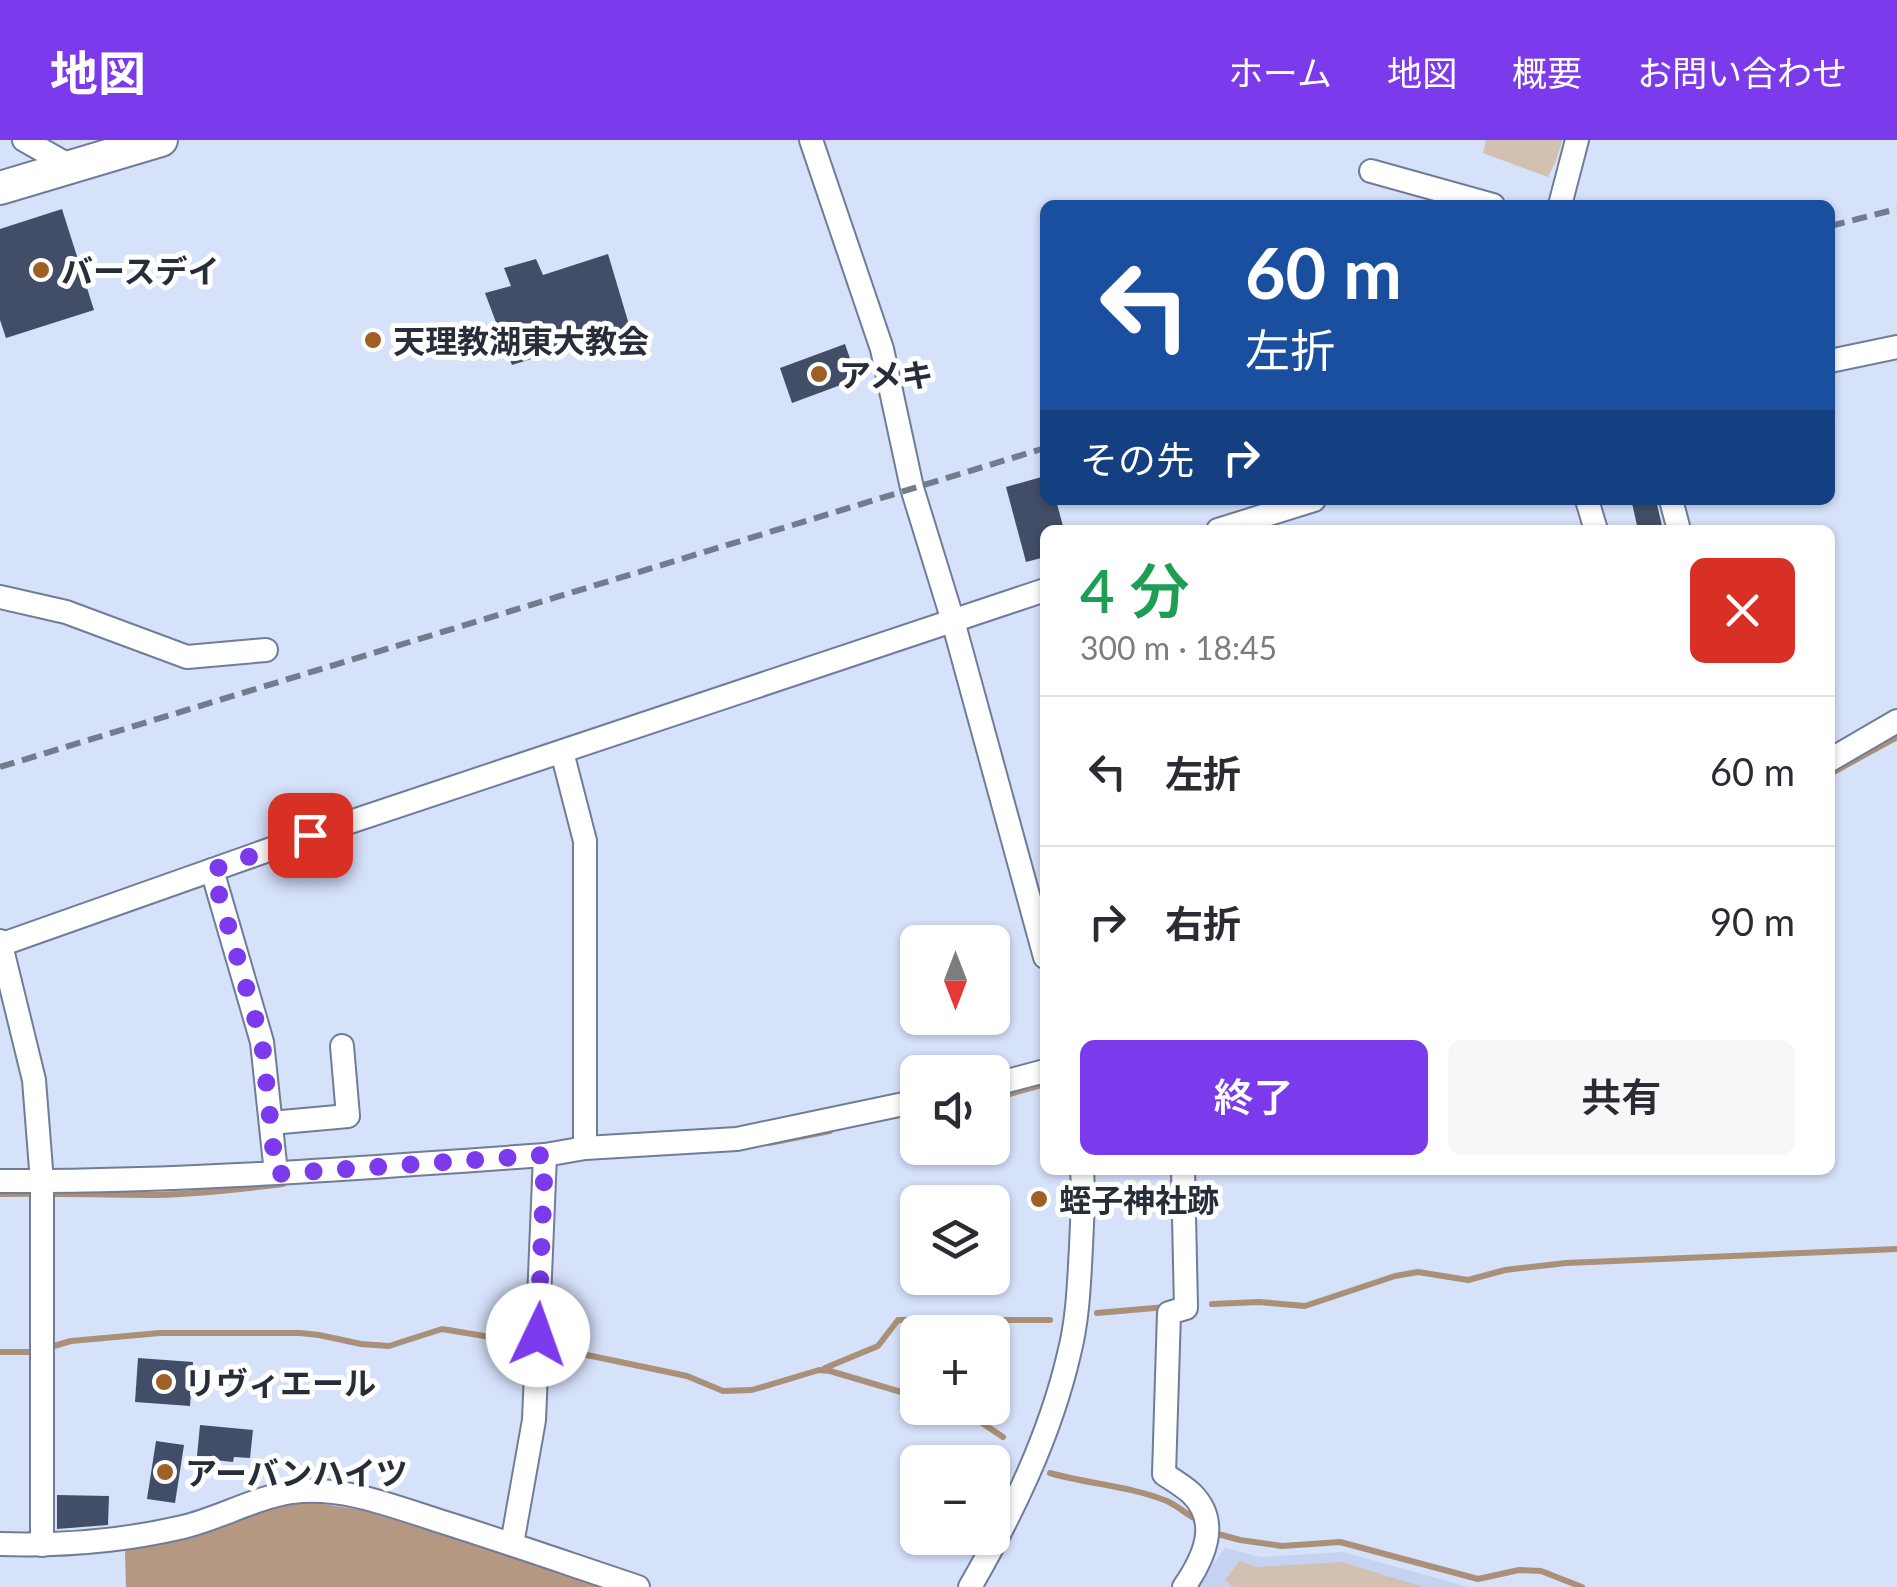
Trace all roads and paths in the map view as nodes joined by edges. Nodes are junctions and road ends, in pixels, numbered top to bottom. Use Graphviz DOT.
graph roads {
  1 [pos="24,140"];
  2 [pos="161,140"];
  3 [pos="811,140"];
  4 [pos="1577,140"];
  5 [pos="72,166"];
  6 [pos="1371,171"];
  7 [pos="0,188"];
  8 [pos="1476,200"];
  9 [pos="1561,200"];
  10 [pos="1897,347"];
  11 [pos="1835,360"];
  12 [pos="1298,505"];
  13 [pos="1234,525"];
  14 [pos="1040,592"];
  15 [pos="0,597"];
  16 [pos="953,620"];
  17 [pos="266,650"];
  18 [pos="1897,721"];
  19 [pos="562,752"];
  20 [pos="1835,757"];
  21 [pos="212,870"];
  22 [pos="1040,940"];
  23 [pos="0,943"];
  24 [pos="342,1046"];
  25 [pos="1040,1073"];
  26 [pos="1010,1081"];
  27 [pos="900,1105"];
  28 [pos="271,1123"];
  29 [pos="585,1148"];
  30 [pos="545,1155"];
  31 [pos="276,1174"];
  32 [pos="1082,1175"];
  33 [pos="1183,1175"];
  34 [pos="0,1181"];
  35 [pos="42,1182"];
  36 [pos="0,1544"];
  37 [pos="512,1544"];
  38 [pos="42,1545"];
  39 [pos="638,1587"];
  40 [pos="970,1587"];
  41 [pos="1184,1587"];
  1 -- 5 [label="street"];
  2 -- 5 [label="highway"];
  3 -- 16 [label="street"];
  4 -- 9 [label="street"];
  5 -- 7 [label="highway"];
  6 -- 8 [label="street"];
  10 -- 11 [label="street"];
  12 -- 13 [label="street"];
  14 -- 16 [label="street"];
  15 -- 17 [label="street"];
  16 -- 19 [label="street"];
  16 -- 22 [label="street"];
  18 -- 20 [label="street"];
  19 -- 21 [label="street"];
  19 -- 29 [label="street"];
  21 -- 23 [label="street"];
  21 -- 28 [label="street"];
  23 -- 35 [label="street"];
  24 -- 28 [label="street"];
  25 -- 26 [label="street"];
  27 -- 29 [label="street"];
  28 -- 31 [label="street"];
  29 -- 30 [label="street"];
  30 -- 31 [label="street"];
  30 -- 37 [label="street"];
  31 -- 35 [label="street"];
  32 -- 40 [label="street"];
  33 -- 41 [label="street"];
  34 -- 35 [label="street"];
  35 -- 38 [label="street"];
  36 -- 38 [label="street"];
  37 -- 38 [label="street"];
  37 -- 39 [label="street"];
}
